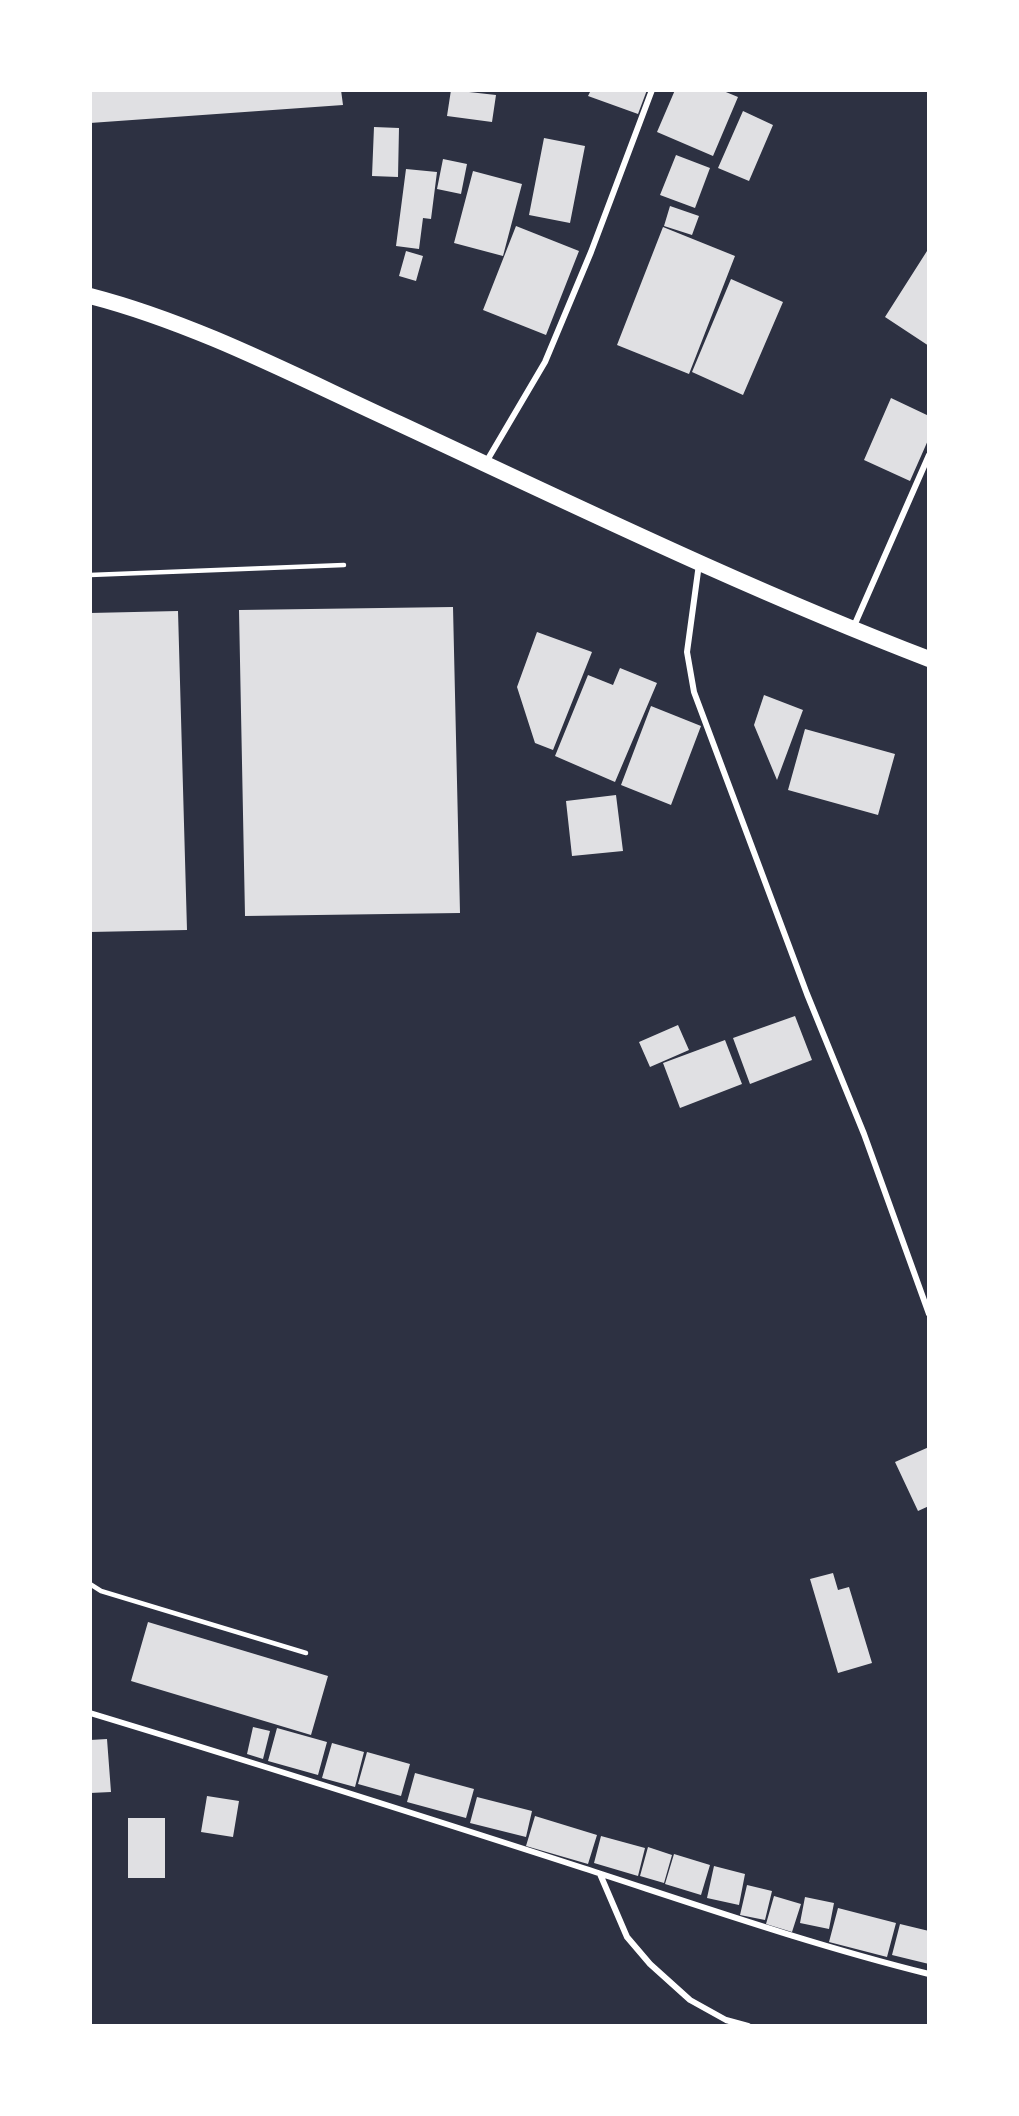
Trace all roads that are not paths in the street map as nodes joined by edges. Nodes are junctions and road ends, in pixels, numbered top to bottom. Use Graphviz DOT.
graph roads {
  1 [pos="652,90"];
  2 [pos="90,296"];
  3 [pos="929,455"];
  4 [pos="485,464"];
  5 [pos="699,562"];
  6 [pos="344,566"];
  7 [pos="90,575"];
  8 [pos="852,630"];
  9 [pos="929,659"];
  10 [pos="929,1314"];
  11 [pos="90,1584"];
  12 [pos="306,1653"];
  13 [pos="90,1713"];
  14 [pos="600,1874"];
  15 [pos="929,1974"];
  16 [pos="748,2026"];
  1 -- 4 [label="street"];
  2 -- 4 [label="highway"];
  3 -- 8 [label="street"];
  4 -- 5 [label="highway"];
  5 -- 8 [label="highway"];
  5 -- 10 [label="street"];
  6 -- 7 [label="lane"];
  8 -- 9 [label="highway"];
  11 -- 12 [label="lane"];
  13 -- 14 [label="street"];
  14 -- 15 [label="street"];
  14 -- 16 [label="street"];
}
